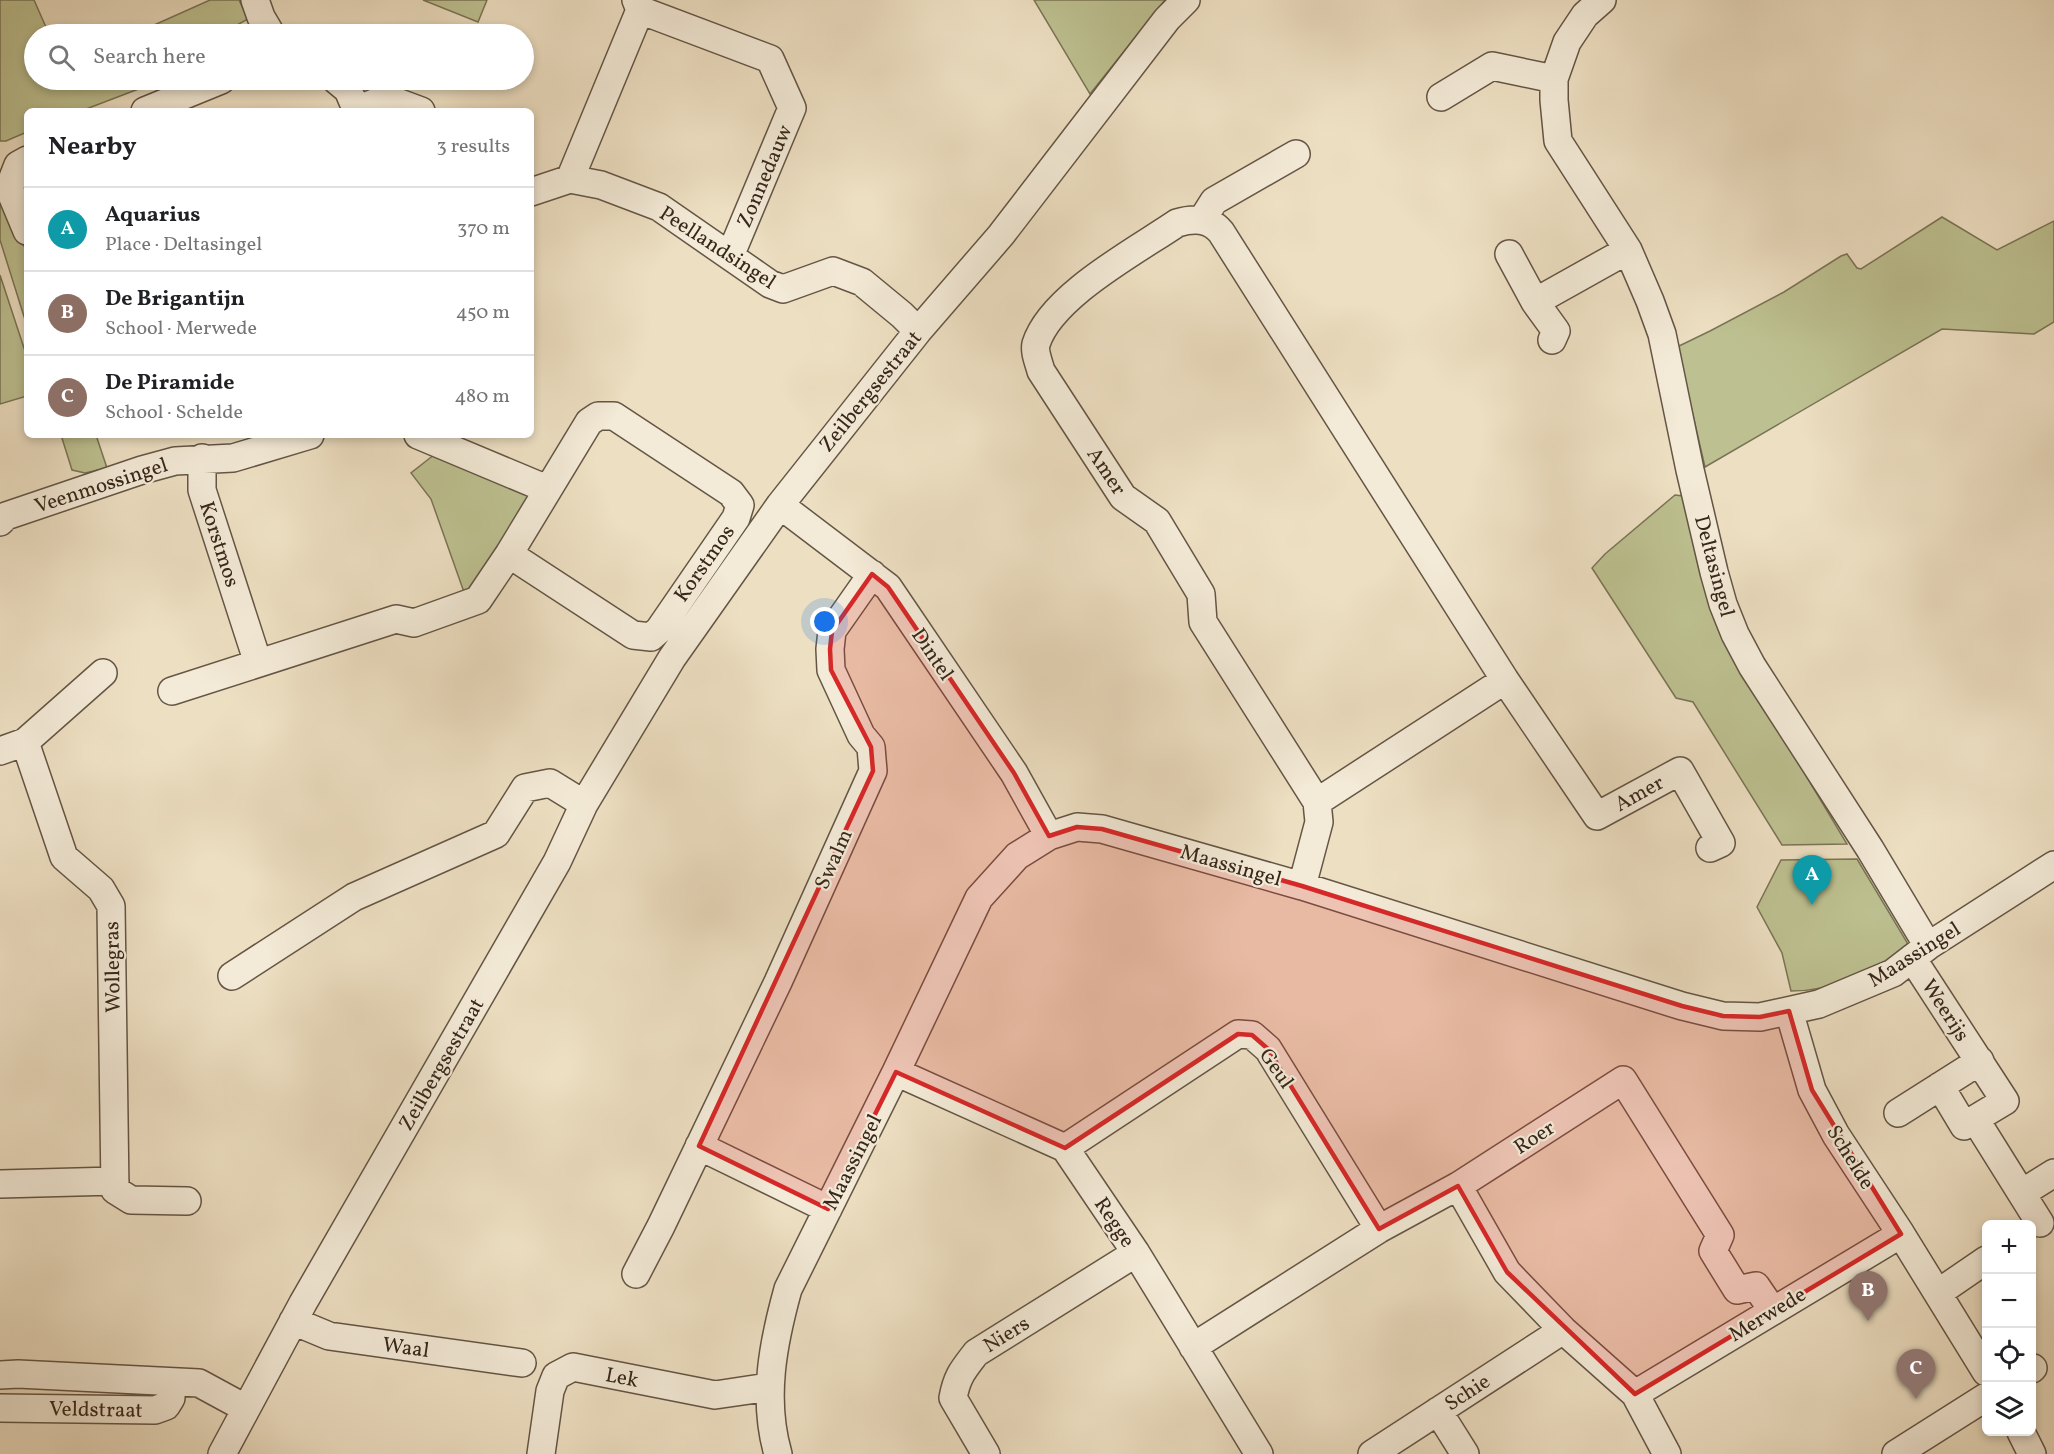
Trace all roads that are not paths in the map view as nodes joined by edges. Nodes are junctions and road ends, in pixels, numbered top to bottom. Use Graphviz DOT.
graph roads {
  1 [pos="255,0"];
  2 [pos="1186,0"];
  3 [pos="1602,0"];
  4 [pos="638,5"];
  5 [pos="265,24"];
  6 [pos="1554,79"];
  7 [pos="196,90"];
  8 [pos="348,90"];
  9 [pos="1441,97"];
  10 [pos="152,108"];
  11 [pos="356,108"];
  12 [pos="364,108"];
  13 [pos="413,108"];
  14 [pos="1296,154"];
  15 [pos="24,162"];
  16 [pos="570,179"];
  17 [pos="534,187"];
  18 [pos="1202,220"];
  19 [pos="24,224"];
  20 [pos="1628,250"];
  21 [pos="1509,255"];
  22 [pos="730,256"];
  23 [pos="1535,302"];
  24 [pos="918,331"];
  25 [pos="1552,340"];
  26 [pos="300,438"];
  27 [pos="425,438"];
  28 [pos="202,458"];
  29 [pos="547,489"];
  30 [pos="780,505"];
  31 [pos="0,522"];
  32 [pos="509,554"];
  33 [pos="872,574"];
  34 [pos="258,663"];
  35 [pos="103,673"];
  36 [pos="1505,680"];
  37 [pos="172,691"];
  38 [pos="12,747"];
  39 [pos="1317,802"];
  40 [pos="584,804"];
  41 [pos="1049,836"];
  42 [pos="1710,848"];
  43 [pos="2054,865"];
  44 [pos="1302,886"];
  45 [pos="1920,952"];
  46 [pos="232,976"];
  47 [pos="1789,1011"];
  48 [pos="1980,1061"];
  49 [pos="896,1072"];
  50 [pos="1940,1086"];
  51 [pos="1898,1113"];
  52 [pos="1975,1119"];
  53 [pos="699,1146"];
  54 [pos="1065,1148"];
  55 [pos="2054,1173"];
  56 [pos="115,1181"];
  57 [pos="0,1184"];
  58 [pos="1458,1186"];
  59 [pos="2022,1193"];
  60 [pos="187,1201"];
  61 [pos="828,1209"];
  62 [pos="2042,1222"];
  63 [pos="1380,1229"];
  64 [pos="1901,1234"];
  65 [pos="1136,1253"];
  66 [pos="1982,1263"];
  67 [pos="636,1274"];
  68 [pos="1938,1293"];
  69 [pos="1773,1311"];
  70 [pos="293,1321"];
  71 [pos="1563,1330"];
  72 [pos="1193,1347"];
  73 [pos="522,1363"];
  74 [pos="1982,1365"];
  75 [pos="0,1375"];
  76 [pos="171,1382"];
  77 [pos="769,1387"];
  78 [pos="1635,1394"];
  79 [pos="1982,1400"];
  80 [pos="0,1408"];
  81 [pos="245,1408"];
  82 [pos="1438,1411"];
  83 [pos="2023,1436"];
  84 [pos="222,1454"];
  85 [pos="541,1454"];
  86 [pos="778,1454"];
  87 [pos="986,1454"];
  88 [pos="1259,1454"];
  89 [pos="1372,1454"];
  90 [pos="1465,1454"];
  91 [pos="1667,1454"];
  92 [pos="1896,1454"];
  93 [pos="2032,1454"];
  1 -- 5 [label="street"];
  2 -- 24 [label="street, Zeilbergsestraat"];
  3 -- 6 [label="street, Deltasingel"];
  4 -- 16 [label="street, Zonnedauw"];
  4 -- 22 [label="street, Zonnedauw"];
  6 -- 9 [label="street"];
  6 -- 20 [label="street, Deltasingel"];
  7 -- 10 [label="street"];
  8 -- 11 [label="street"];
  12 -- 13 [label="street"];
  14 -- 18 [label="street"];
  15 -- 19 [label="street"];
  16 -- 17 [label="street"];
  16 -- 22 [label="street, Peellandsingel"];
  18 -- 36 [label="street, Amer"];
  18 -- 39 [label="street, Amer"];
  20 -- 23 [label="street"];
  20 -- 45 [label="street, Deltasingel"];
  21 -- 23 [label="street"];
  22 -- 24 [label="street, Peellandsingel"];
  23 -- 25 [label="street"];
  24 -- 30 [label="street, Zeilbergsestraat"];
  26 -- 28 [label="street, Veenmossingel"];
  27 -- 29 [label="street"];
  28 -- 31 [label="street, Veenmossingel"];
  28 -- 34 [label="street, Korstmos"];
  29 -- 32 [label="street, Korstmos"];
  29 -- 32 [label="street, Korstmos"];
  30 -- 33 [label="street, Dintel"];
  30 -- 40 [label="street, Zeilbergsestraat"];
  32 -- 34 [label="street, Korstmos"];
  33 -- 41 [label="street, Dintel"];
  33 -- 53 [label="street, Swalm"];
  34 -- 37 [label="street, Korstmos"];
  35 -- 38 [label="street, Wollegras"];
  36 -- 39 [label="street"];
  36 -- 42 [label="street, Amer"];
  38 -- 56 [label="street, Wollegras"];
  39 -- 44 [label="street"];
  40 -- 46 [label="street"];
  40 -- 70 [label="street, Zeilbergsestraat"];
  41 -- 44 [label="street, Maassingel"];
  41 -- 49 [label="street, Maassingel"];
  43 -- 45 [label="street, Maassingel"];
  44 -- 47 [label="street, Maassingel"];
  45 -- 47 [label="street, Maassingel"];
  45 -- 48 [label="street, Weerijs"];
  47 -- 64 [label="street, Schelde"];
  48 -- 50 [label="street, Weerijs"];
  48 -- 52 [label="street, Weerijs"];
  49 -- 54 [label="street"];
  49 -- 61 [label="street, Maassingel"];
  50 -- 51 [label="street, Weerijs"];
  50 -- 52 [label="street"];
  52 -- 59 [label="street"];
  53 -- 61 [label="street"];
  53 -- 67 [label="street, Swalm"];
  54 -- 63 [label="street, Geul"];
  54 -- 65 [label="street, Regge"];
  55 -- 59 [label="street"];
  56 -- 57 [label="street"];
  56 -- 60 [label="street"];
  58 -- 63 [label="street, Roer"];
  58 -- 69 [label="street, Roer"];
  58 -- 71 [label="street"];
  59 -- 62 [label="street"];
  61 -- 77 [label="street, Maassingel"];
  63 -- 72 [label="street, Roer"];
  64 -- 68 [label="street, Schelde"];
  64 -- 69 [label="street, Merwede"];
  65 -- 72 [label="street, Regge"];
  65 -- 87 [label="street, Niers"];
  66 -- 68 [label="street"];
  68 -- 74 [label="street, Schelde"];
  69 -- 78 [label="street, Merwede"];
  70 -- 73 [label="street, Waal"];
  70 -- 81 [label="street, Zeilbergsestraat"];
  71 -- 78 [label="street"];
  71 -- 82 [label="street, Schie"];
  72 -- 88 [label="street, Regge"];
  75 -- 76 [label="street, Veldstraat"];
  76 -- 80 [label="street, Veldstraat"];
  76 -- 81 [label="street, Veldstraat"];
  77 -- 85 [label="street, Lek"];
  77 -- 86 [label="street, Maassingel"];
  78 -- 91 [label="street"];
  79 -- 92 [label="street"];
  81 -- 84 [label="street, Zeilbergsestraat"];
  82 -- 89 [label="street, Schie"];
  82 -- 90 [label="street"];
  83 -- 93 [label="street"];
}
